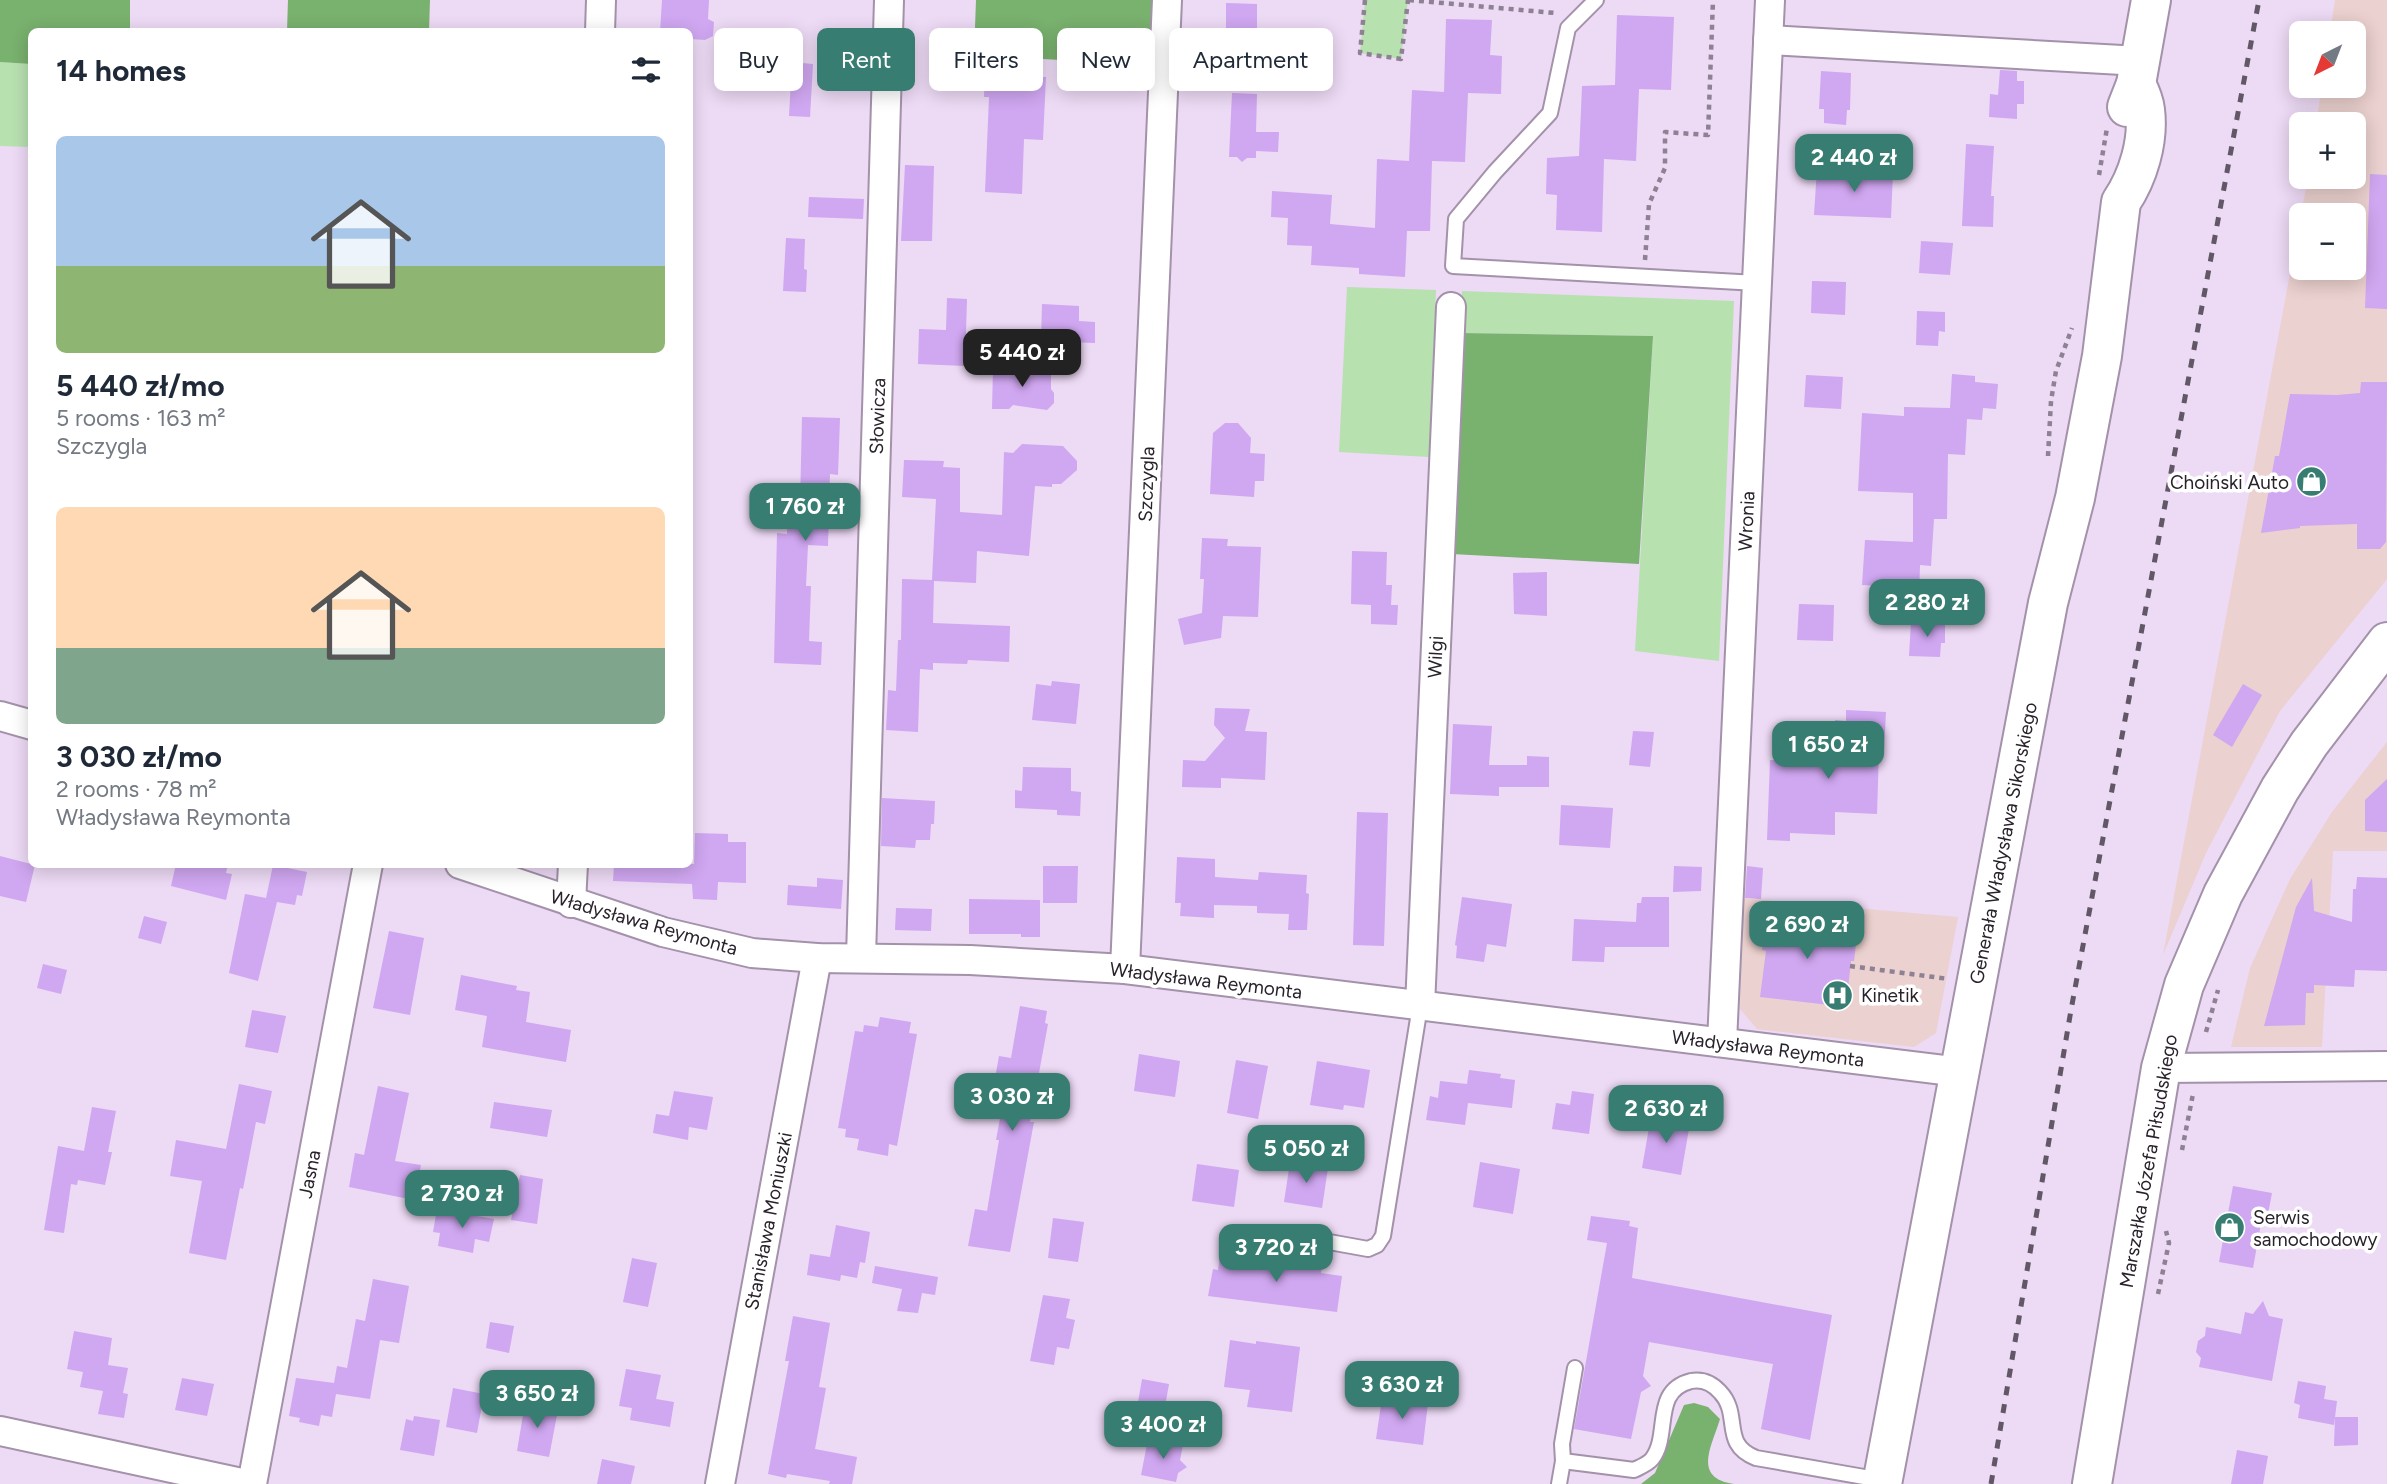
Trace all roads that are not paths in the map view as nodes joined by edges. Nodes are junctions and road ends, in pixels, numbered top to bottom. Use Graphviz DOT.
graph roads {
  1 [pos="601,0"];
  2 [pos="889,0"];
  3 [pos="1167,0"];
  4 [pos="1596,0"];
  5 [pos="1770,0"];
  6 [pos="2151,0"];
  7 [pos="600,28"];
  8 [pos="1768,40"];
  9 [pos="2138,72"];
  10 [pos="1757,283"];
  11 [pos="1451,307"];
  12 [pos="2387,642"];
  13 [pos="0,716"];
  14 [pos="28,724"];
  15 [pos="367,868"];
  16 [pos="471,868"];
  17 [pos="573,868"];
  18 [pos="571,903"];
  19 [pos="862,957"];
  20 [pos="817,958"];
  21 [pos="1125,969"];
  22 [pos="1420,1006"];
  23 [pos="1722,1042"];
  24 [pos="2387,1066"];
  25 [pos="2161,1068"];
  26 [pos="1960,1072"];
  27 [pos="1285,1234"];
  28 [pos="1575,1368"];
  29 [pos="0,1431"];
  30 [pos="1563,1461"];
  31 [pos="1882,1482"];
  32 [pos="249,1484"];
  33 [pos="720,1484"];
  34 [pos="1559,1484"];
  35 [pos="2092,1484"];
  1 -- 7 [label="street"];
  2 -- 19 [label="street, Słowicza"];
  3 -- 21 [label="street, Szczygla"];
  4 -- 10 [label="lane"];
  5 -- 8 [label="street, Wronia"];
  6 -- 9 [label="main road, Generała Władysława Sikorskiego"];
  8 -- 9 [label="street"];
  8 -- 10 [label="street, Wronia"];
  9 -- 26 [label="main road, Generała Władysława Sikorskiego"];
  10 -- 23 [label="street, Wronia"];
  11 -- 22 [label="street, Wilgi"];
  12 -- 25 [label="main road, Marszałka Józefa Piłsudskiego"];
  13 -- 14 [label="street"];
  15 -- 32 [label="street, Jasna"];
  16 -- 18 [label="street, Władysława Reymonta"];
  17 -- 18 [label="street"];
  18 -- 20 [label="street, Władysława Reymonta"];
  19 -- 20 [label="street, Władysława Reymonta"];
  19 -- 21 [label="street, Władysława Reymonta"];
  20 -- 33 [label="street, Stanisława Moniuszki"];
  21 -- 22 [label="street, Władysława Reymonta"];
  22 -- 23 [label="street, Władysława Reymonta"];
  22 -- 27 [label="lane"];
  23 -- 26 [label="street, Władysława Reymonta"];
  24 -- 25 [label="street"];
  25 -- 35 [label="main road, Marszałka Józefa Piłsudskiego"];
  26 -- 31 [label="main road, Generała Władysława Sikorskiego"];
  28 -- 30 [label="lane"];
  29 -- 32 [label="street"];
  30 -- 31 [label="lane"];
  30 -- 34 [label="lane"];
}
